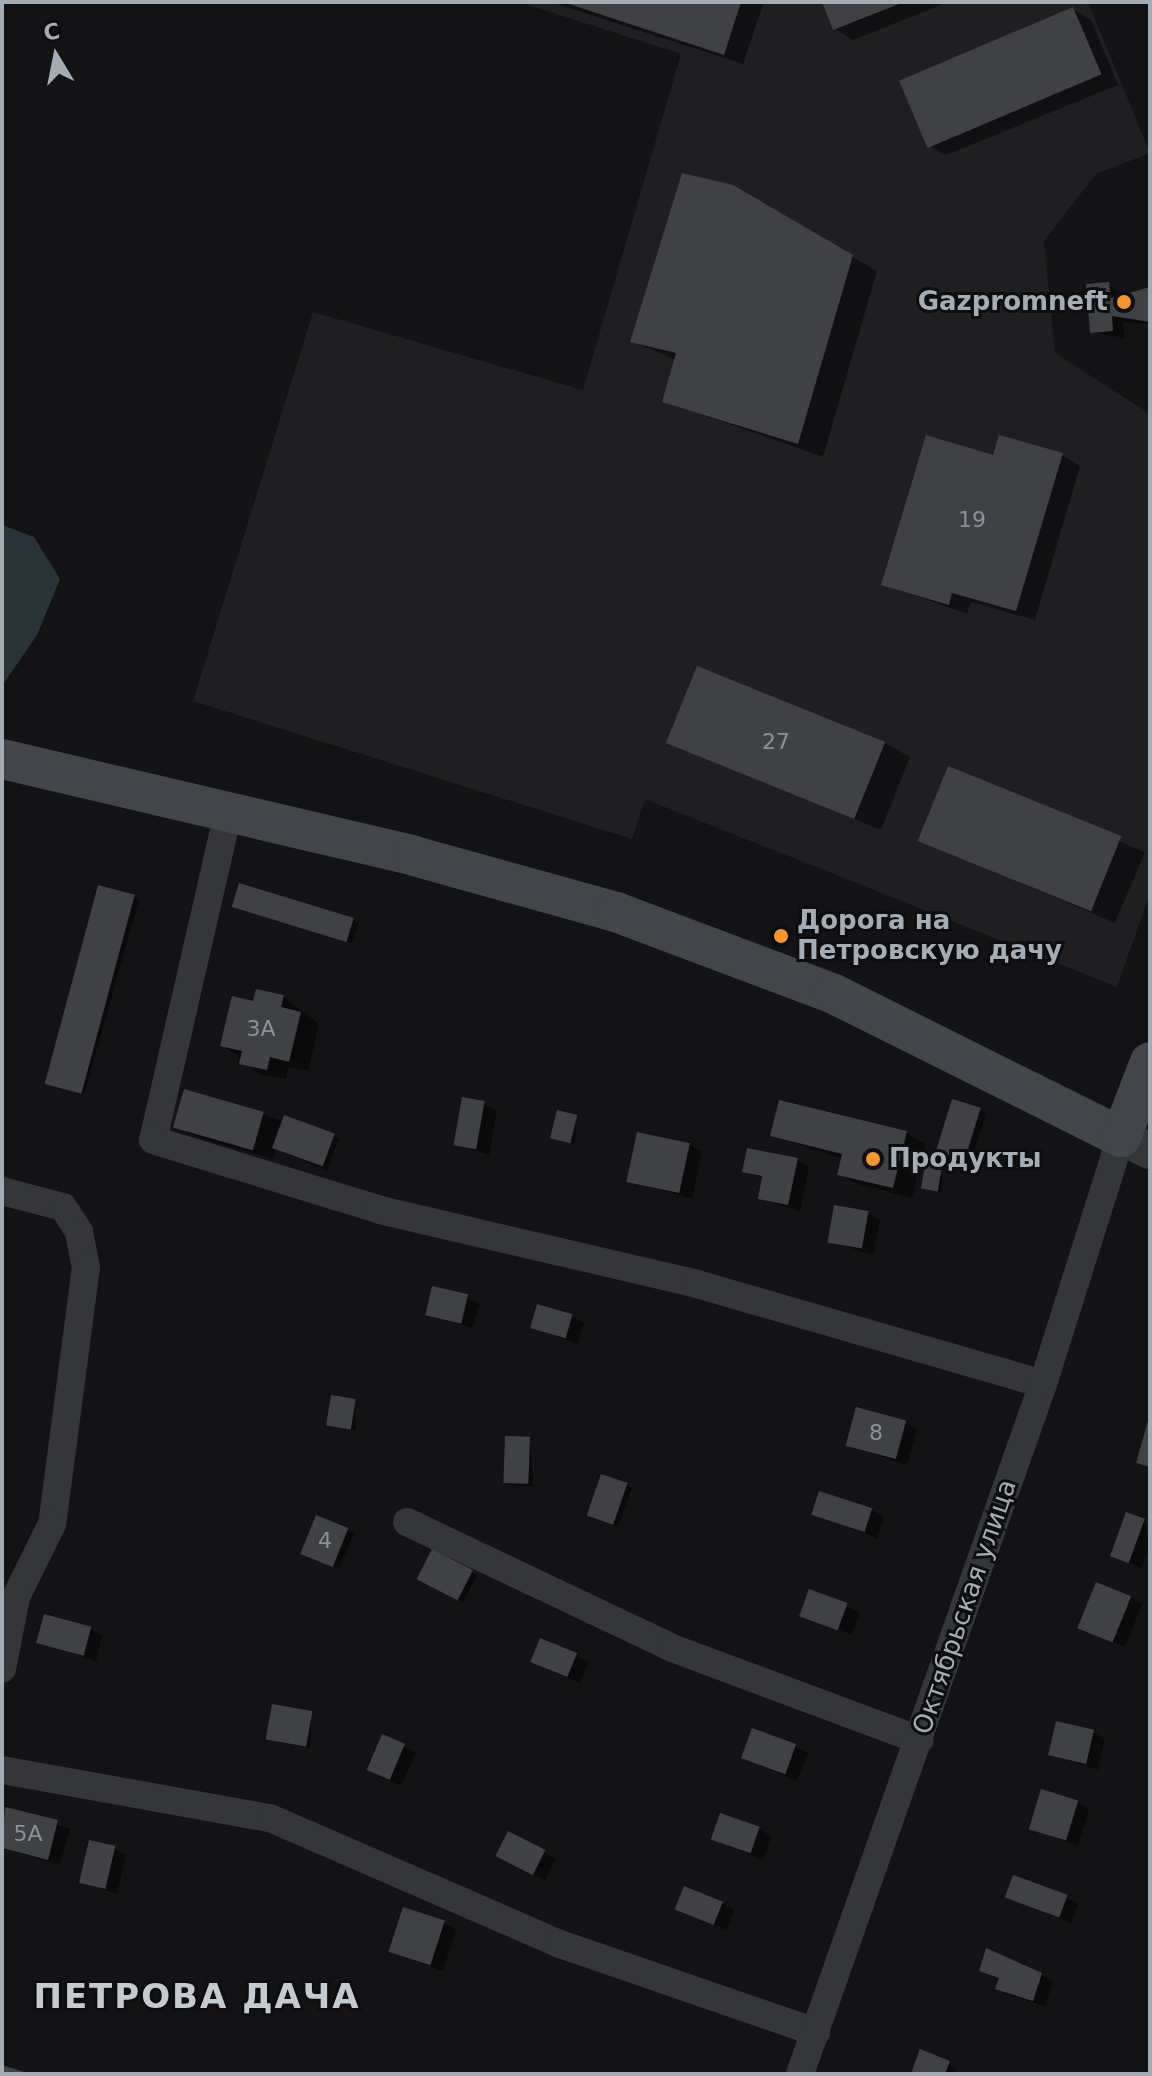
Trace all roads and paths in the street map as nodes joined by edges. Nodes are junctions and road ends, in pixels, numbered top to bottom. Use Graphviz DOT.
graph roads {
  1 [pos="2,759"];
  2 [pos="228,813"];
  3 [pos="1150,1062"];
  4 [pos="1136,1144"];
  5 [pos="2,1191"];
  6 [pos="1043,1384"];
  7 [pos="407,1522"];
  8 [pos="9,1597"];
  9 [pos="2,1669"];
  10 [pos="919,1740"];
  11 [pos="2,1770"];
  12 [pos="816,2032"];
  13 [pos="800,2074"];
  1 -- 2 [label="main road"];
  2 -- 4 [label="main road"];
  2 -- 6 [label="street"];
  3 -- 4 [label="main road"];
  4 -- 6 [label="street, Октябрьская улица"];
  5 -- 8 [label="street"];
  6 -- 10 [label="street, Октябрьская улица"];
  7 -- 10 [label="street"];
  8 -- 9 [label="street"];
  10 -- 12 [label="street, Октябрьская улица"];
  11 -- 12 [label="street"];
  12 -- 13 [label="street, Октябрьская улица"];
}
